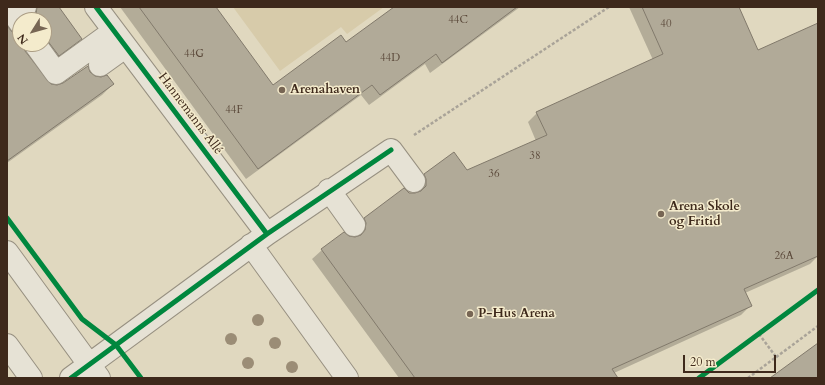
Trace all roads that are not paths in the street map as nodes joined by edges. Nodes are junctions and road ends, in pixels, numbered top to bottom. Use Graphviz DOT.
graph roads {
  1 [pos="26,7"];
  2 [pos="96,7"];
  3 [pos="15,12"];
  4 [pos="119,39"];
  5 [pos="41,52"];
  6 [pos="100,66"];
  7 [pos="414,181"];
  8 [pos="329,190"];
  9 [pos="354,225"];
  10 [pos="259,240"];
  11 [pos="7,252"];
  12 [pos="7,345"];
  13 [pos="94,371"];
  14 [pos="31,378"];
  15 [pos="72,378"];
  16 [pos="347,378"];
  1 -- 3 [label="street"];
  2 -- 4 [label="street, Hannemanns Allé"];
  4 -- 5 [label="street"];
  4 -- 6 [label="street"];
  4 -- 10 [label="street, Hannemanns Allé"];
  7 -- 8 [label="street"];
  8 -- 9 [label="street"];
  8 -- 10 [label="street"];
  10 -- 13 [label="street"];
  10 -- 16 [label="street, Hannemanns Allé"];
  11 -- 13 [label="street"];
  12 -- 14 [label="street"];
  13 -- 15 [label="street"];
}
